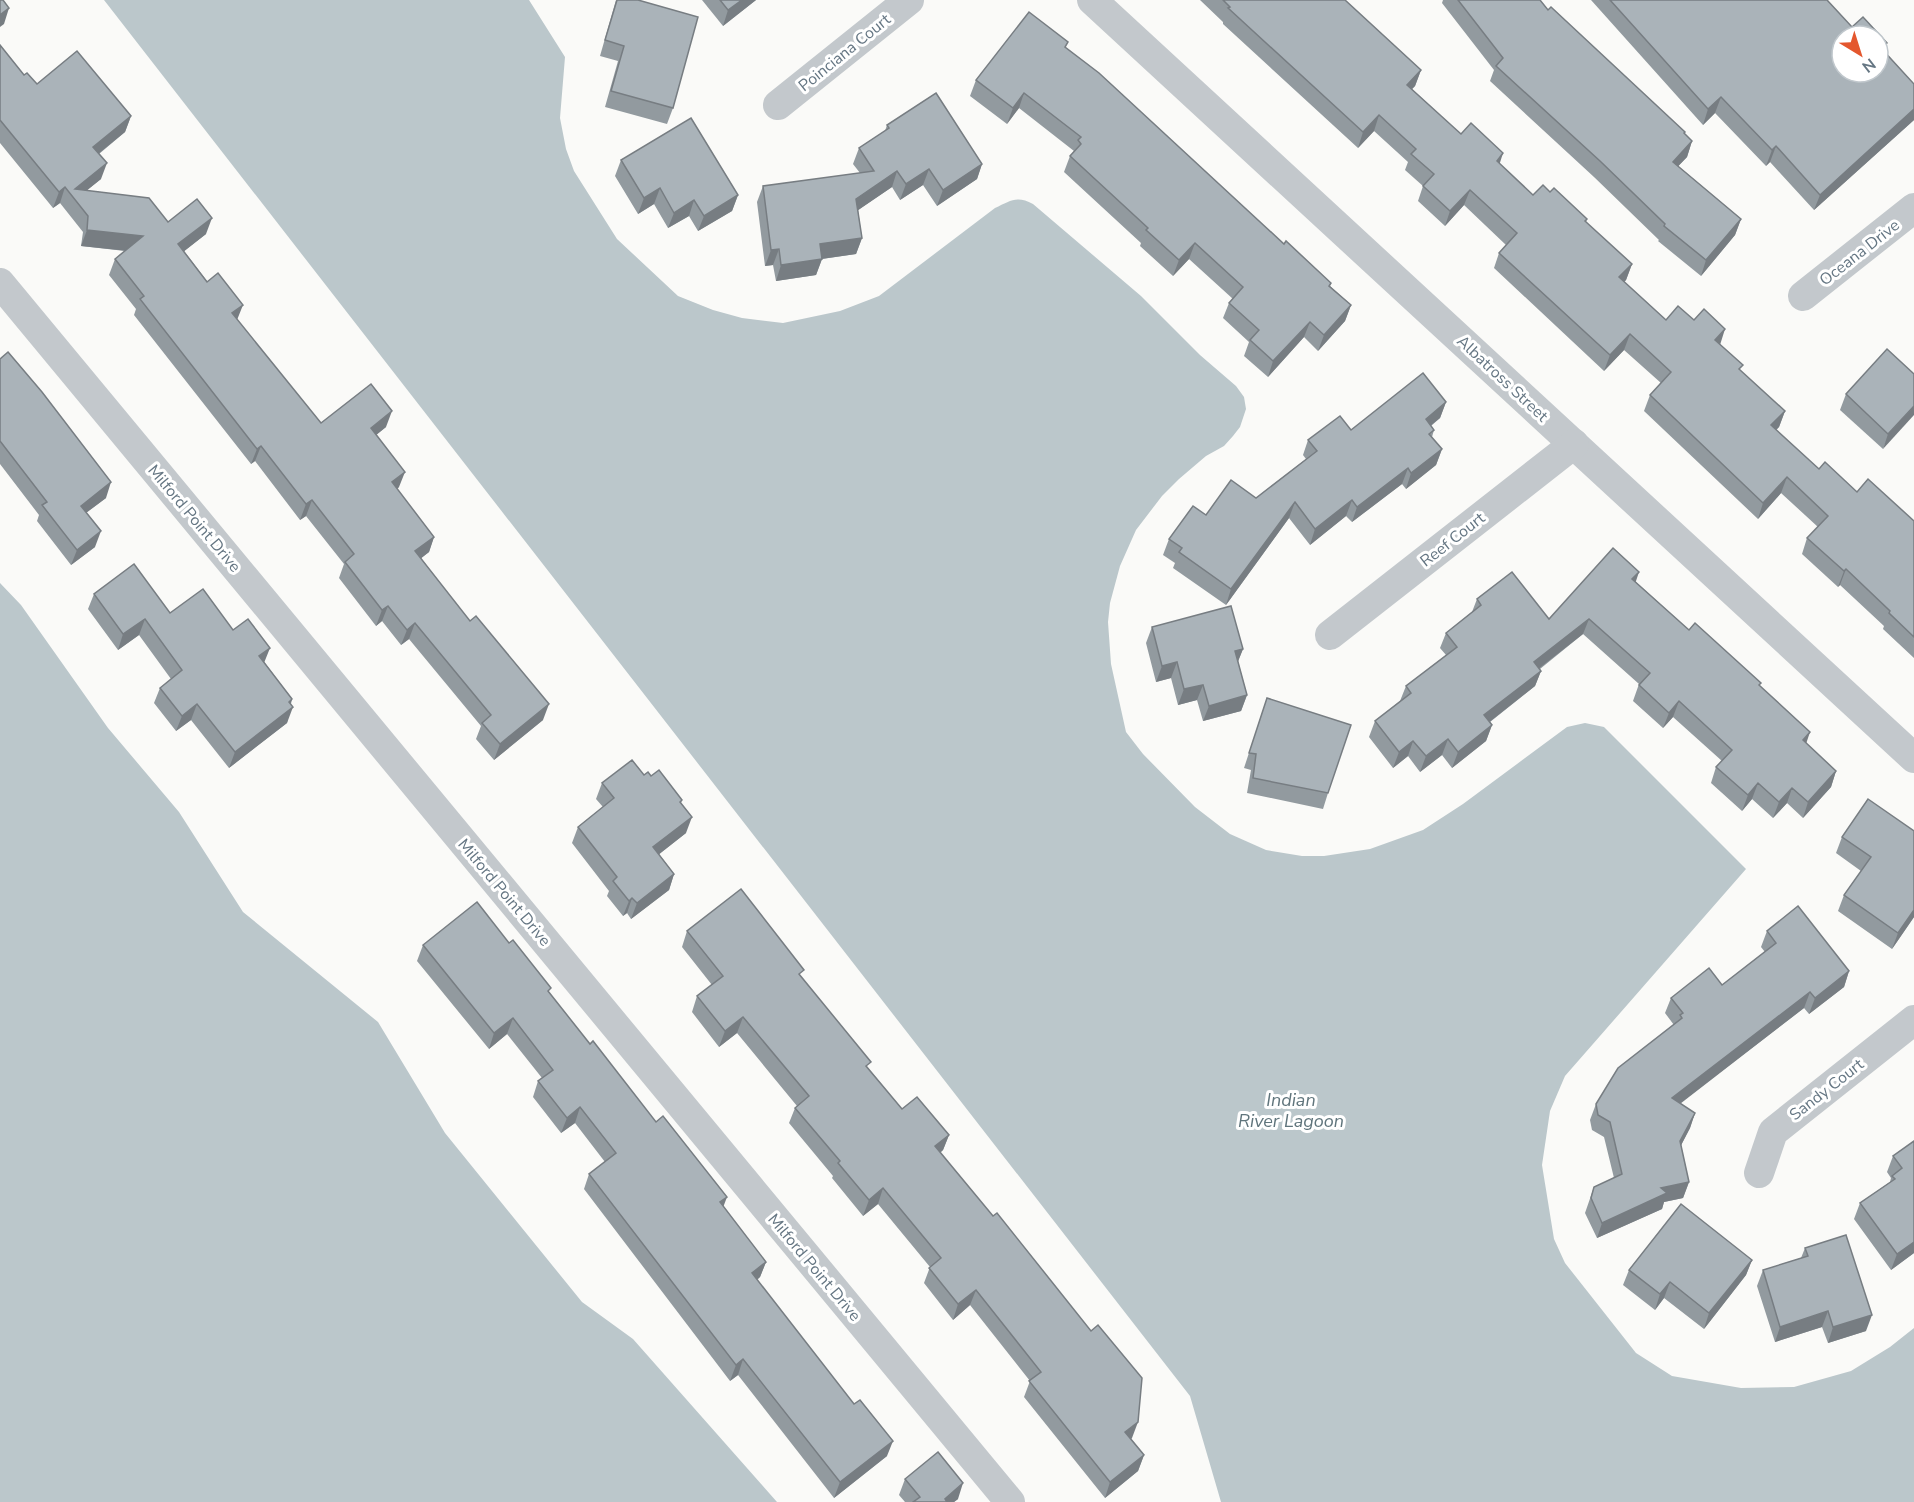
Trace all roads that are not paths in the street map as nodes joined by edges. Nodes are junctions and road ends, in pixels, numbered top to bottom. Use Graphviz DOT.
graph roads {
  1 [pos="909,0"];
  2 [pos="1092,0"];
  3 [pos="778,105"];
  4 [pos="1914,208"];
  5 [pos="0,283"];
  6 [pos="1803,296"];
  7 [pos="1574,444"];
  8 [pos="1330,635"];
  9 [pos="1914,758"];
  10 [pos="1914,1020"];
  11 [pos="1759,1173"];
  12 [pos="1010,1502"];
  1 -- 3 [label="street, Poinciana Court"];
  2 -- 7 [label="street, Albatross Street"];
  4 -- 6 [label="street, Oceana Drive"];
  5 -- 12 [label="street, Milford Point Drive"];
  7 -- 8 [label="street, Reef Court"];
  7 -- 9 [label="street, Albatross Street"];
  10 -- 11 [label="street, Sandy Court"];
}
